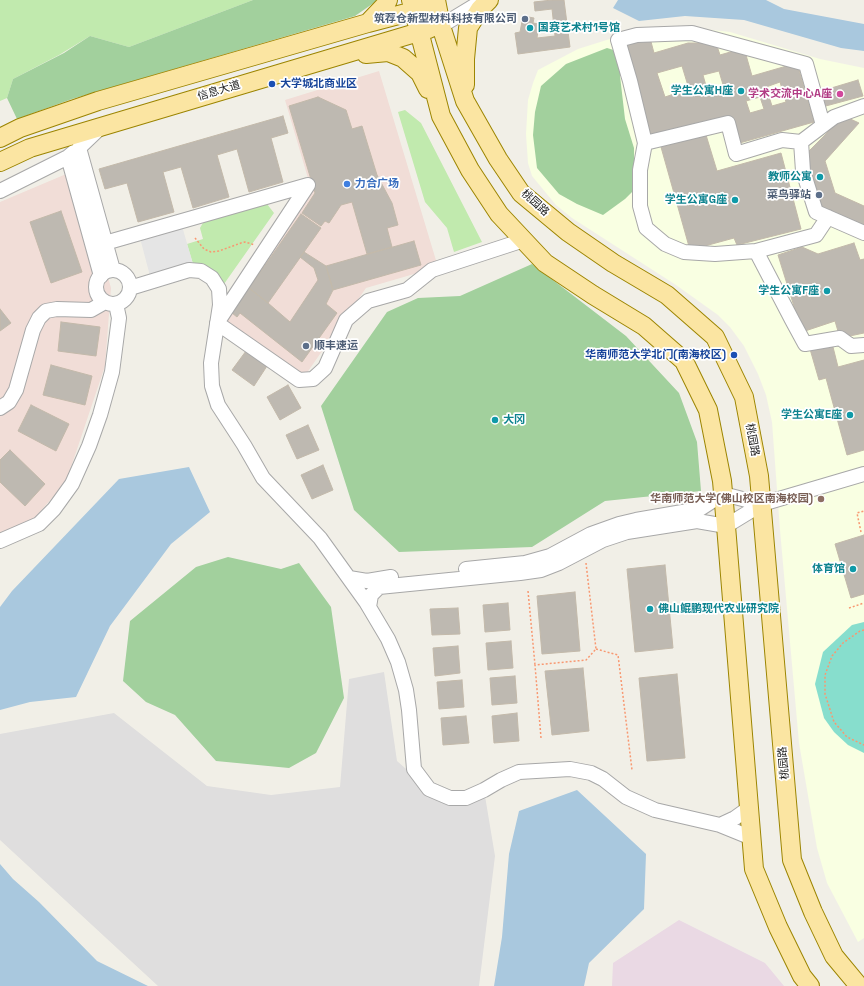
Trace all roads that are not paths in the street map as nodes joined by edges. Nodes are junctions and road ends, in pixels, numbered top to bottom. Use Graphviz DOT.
graph roads {
  1 [pos="388,0"];
  2 [pos="484,0"];
  3 [pos="488,0"];
  4 [pos="441,2"];
  5 [pos="412,6"];
  6 [pos="368,23"];
  7 [pos="441,26"];
  8 [pos="418,32"];
  9 [pos="333,57"];
  10 [pos="465,101"];
  11 [pos="864,106"];
  12 [pos="441,116"];
  13 [pos="823,125"];
  14 [pos="102,126"];
  15 [pos="0,138"];
  16 [pos="801,142"];
  17 [pos="645,144"];
  18 [pos="79,148"];
  19 [pos="68,157"];
  20 [pos="0,162"];
  21 [pos="0,190"];
  22 [pos="828,217"];
  23 [pos="864,233"];
  24 [pos="524,240"];
  25 [pos="105,243"];
  26 [pos="756,251"];
  27 [pos="107,273"];
  28 [pos="130,288"];
  29 [pos="111,303"];
  30 [pos="217,323"];
  31 [pos="864,345"];
  32 [pos="0,408"];
  33 [pos="858,476"];
  34 [pos="723,494"];
  35 [pos="762,504"];
  36 [pos="726,526"];
  37 [pos="0,541"];
  38 [pos="349,578"];
  39 [pos="369,607"];
  40 [pos="749,808"];
  41 [pos="720,825"];
  42 [pos="752,838"];
  43 [pos="810,986"];
  44 [pos="859,986"];
  1 -- 6 [label="main road"];
  2 -- 7 [label="street"];
  3 -- 10 [label="main road"];
  4 -- 5 [label="main road"];
  4 -- 7 [label="main road, 桃园路"];
  5 -- 6 [label="main road"];
  5 -- 8 [label="main road"];
  6 -- 15 [label="main road"];
  7 -- 8 [label="main road, 信息大道"];
  7 -- 10 [label="main road, 桃园路"];
  8 -- 9 [label="main road, 信息大道"];
  8 -- 12 [label="main road"];
  9 -- 12 [label="main road"];
  9 -- 14 [label="main road, 信息大道"];
  10 -- 35 [label="main road, 桃园路"];
  11 -- 13 [label="street"];
  12 -- 24 [label="main road"];
  13 -- 16 [label="street"];
  13 -- 17 [label="street"];
  14 -- 18 [label="street"];
  14 -- 20 [label="main road, 信息大道"];
  16 -- 17 [label="street"];
  16 -- 22 [label="street"];
  17 -- 26 [label="street"];
  18 -- 19 [label="street"];
  18 -- 25 [label="street"];
  19 -- 21 [label="street"];
  19 -- 27 [label="street"];
  22 -- 23 [label="street"];
  22 -- 26 [label="street"];
  24 -- 30 [label="street"];
  24 -- 34 [label="main road"];
  25 -- 27 [label="street"];
  25 -- 30 [label="street"];
  26 -- 31 [label="street"];
  27 -- 28 [label="street"];
  27 -- 29 [label="street"];
  28 -- 29 [label="street"];
  28 -- 30 [label="street"];
  29 -- 32 [label="street"];
  29 -- 37 [label="street"];
  30 -- 38 [label="street"];
  33 -- 35 [label="street"];
  34 -- 35 [label="street"];
  34 -- 36 [label="main road"];
  34 -- 38 [label="street"];
  35 -- 36 [label="street"];
  35 -- 44 [label="main road, 桃园路"];
  36 -- 39 [label="street"];
  36 -- 40 [label="main road"];
  38 -- 39 [label="street"];
  39 -- 41 [label="street"];
  40 -- 41 [label="street"];
  40 -- 42 [label="main road"];
  41 -- 42 [label="street"];
  42 -- 43 [label="main road"];
}
